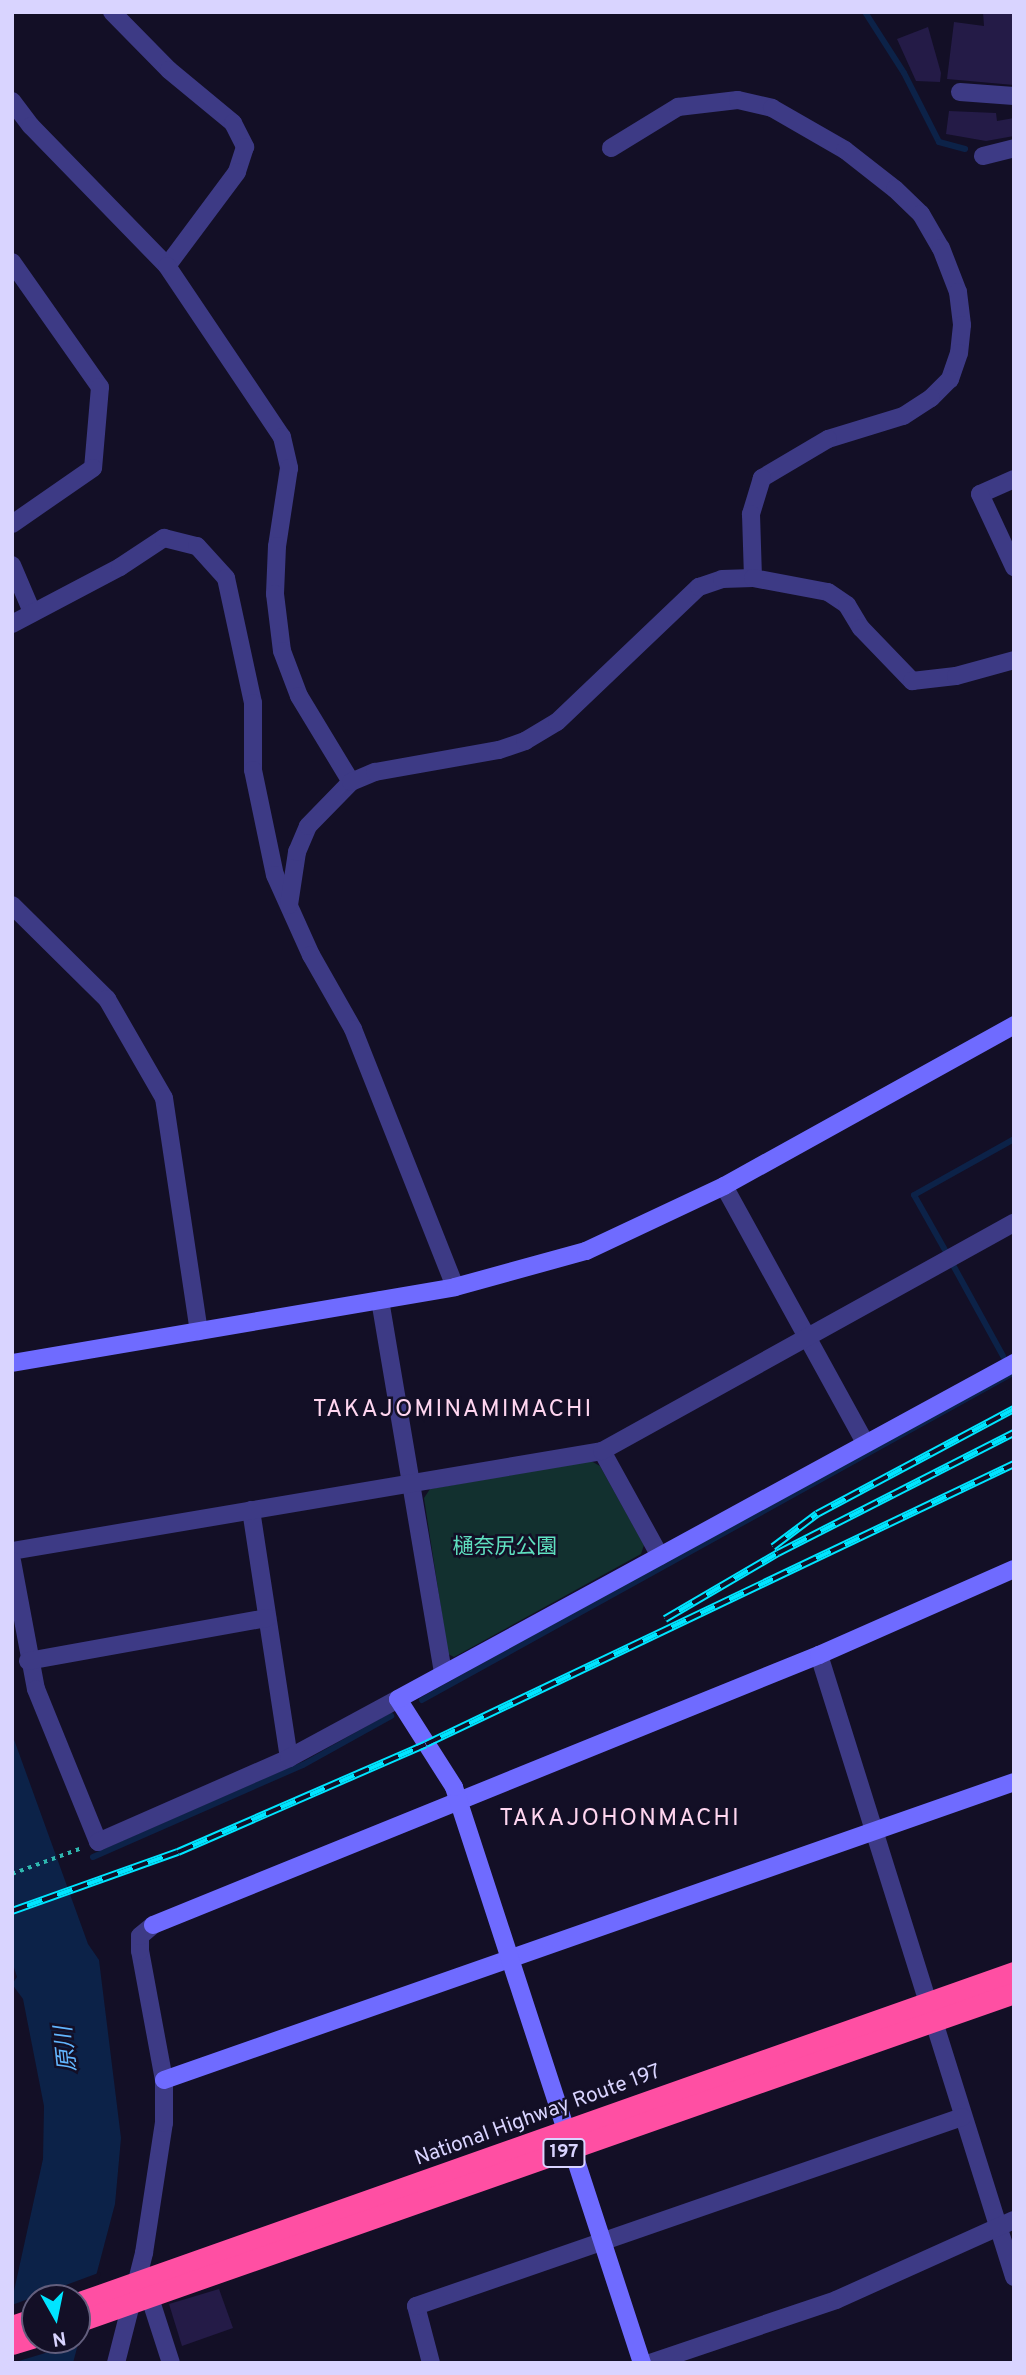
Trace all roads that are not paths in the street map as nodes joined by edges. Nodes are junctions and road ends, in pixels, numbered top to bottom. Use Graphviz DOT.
graph roads {
  1 [pos="112,12"];
  2 [pos="960,92"];
  3 [pos="1014,96"];
  4 [pos="12,101"];
  5 [pos="611,148"];
  6 [pos="1014,148"];
  7 [pos="983,156"];
  8 [pos="12,262"];
  9 [pos="167,266"];
  10 [pos="1014,479"];
  11 [pos="12,524"];
  12 [pos="12,565"];
  13 [pos="1014,567"];
  14 [pos="753,578"];
  15 [pos="32,612"];
  16 [pos="12,624"];
  17 [pos="1014,660"];
  18 [pos="351,782"];
  19 [pos="12,905"];
  20 [pos="288,908"];
  21 [pos="1014,1025"];
  22 [pos="724,1186"];
  23 [pos="1014,1223"];
  24 [pos="455,1287"];
  25 [pos="380,1300"];
  26 [pos="199,1331"];
  27 [pos="807,1337"];
  28 [pos="12,1363"];
  29 [pos="1014,1363"];
  30 [pos="865,1442"];
  31 [pos="601,1451"];
  32 [pos="411,1483"];
  33 [pos="251,1510"];
  34 [pos="12,1551"];
  35 [pos="660,1556"];
  36 [pos="12,1561"];
  37 [pos="1014,1570"];
  38 [pos="267,1618"];
  39 [pos="820,1655"];
  40 [pos="28,1661"];
  41 [pos="443,1675"];
  42 [pos="398,1699"];
  43 [pos="289,1758"];
  44 [pos="1014,1782"];
  45 [pos="458,1801"];
  46 [pos="873,1831"];
  47 [pos="511,1958"];
  48 [pos="1014,1972"];
  49 [pos="1014,1993"];
  50 [pos="930,2013"];
  51 [pos="164,2080"];
  52 [pos="962,2118"];
  53 [pos="571,2141"];
  54 [pos="1006,2224"];
  55 [pos="603,2239"];
  56 [pos="1014,2277"];
  57 [pos="130,2297"];
  58 [pos="91,2301"];
  59 [pos="91,2315"];
  60 [pos="116,2363"];
  61 [pos="171,2363"];
  62 [pos="431,2363"];
  63 [pos="642,2363"];
  64 [pos="650,2363"];
  1 -- 9 [label="street"];
  2 -- 3 [label="street"];
  4 -- 9 [label="street"];
  5 -- 14 [label="street"];
  6 -- 7 [label="street"];
  8 -- 11 [label="street"];
  9 -- 18 [label="street"];
  10 -- 13 [label="street"];
  12 -- 15 [label="street"];
  14 -- 17 [label="street"];
  14 -- 18 [label="street"];
  15 -- 16 [label="street"];
  15 -- 20 [label="street"];
  18 -- 20 [label="street"];
  19 -- 26 [label="street"];
  20 -- 24 [label="street"];
  21 -- 22 [label="street"];
  22 -- 24 [label="street"];
  22 -- 27 [label="street"];
  23 -- 27 [label="street"];
  24 -- 25 [label="street"];
  25 -- 26 [label="street"];
  25 -- 32 [label="street"];
  26 -- 28 [label="street"];
  27 -- 30 [label="street"];
  27 -- 31 [label="street"];
  29 -- 30 [label="street"];
  30 -- 35 [label="street"];
  31 -- 32 [label="street"];
  31 -- 35 [label="street"];
  32 -- 33 [label="street"];
  32 -- 41 [label="street"];
  33 -- 34 [label="street"];
  33 -- 38 [label="street"];
  35 -- 41 [label="street"];
  36 -- 40 [label="street"];
  37 -- 39 [label="street"];
  38 -- 40 [label="street"];
  38 -- 43 [label="street"];
  39 -- 45 [label="street"];
  39 -- 46 [label="street"];
  40 -- 43 [label="street"];
  41 -- 42 [label="street"];
  42 -- 43 [label="street"];
  42 -- 45 [label="street"];
  44 -- 46 [label="street"];
  45 -- 47 [label="street"];
  45 -- 51 [label="street"];
  46 -- 47 [label="street"];
  46 -- 50 [label="street"];
  47 -- 51 [label="street"];
  47 -- 53 [label="street"];
  48 -- 50 [label="highway, National Highway Route 197 / 197"];
  49 -- 50 [label="highway, National Highway Route 197 / 197"];
  50 -- 52 [label="street"];
  50 -- 53 [label="highway, National Highway Route 197 / 197"];
  51 -- 57 [label="street"];
  52 -- 54 [label="street"];
  52 -- 55 [label="street"];
  53 -- 55 [label="street"];
  53 -- 57 [label="highway, National Highway Route 197 / 197"];
  54 -- 56 [label="street"];
  54 -- 64 [label="street"];
  55 -- 62 [label="street"];
  55 -- 63 [label="street"];
  57 -- 58 [label="highway, National Highway Route 197 / 197"];
  57 -- 59 [label="highway, National Highway Route 197 / 197"];
  57 -- 60 [label="street"];
  57 -- 61 [label="street"];
}
